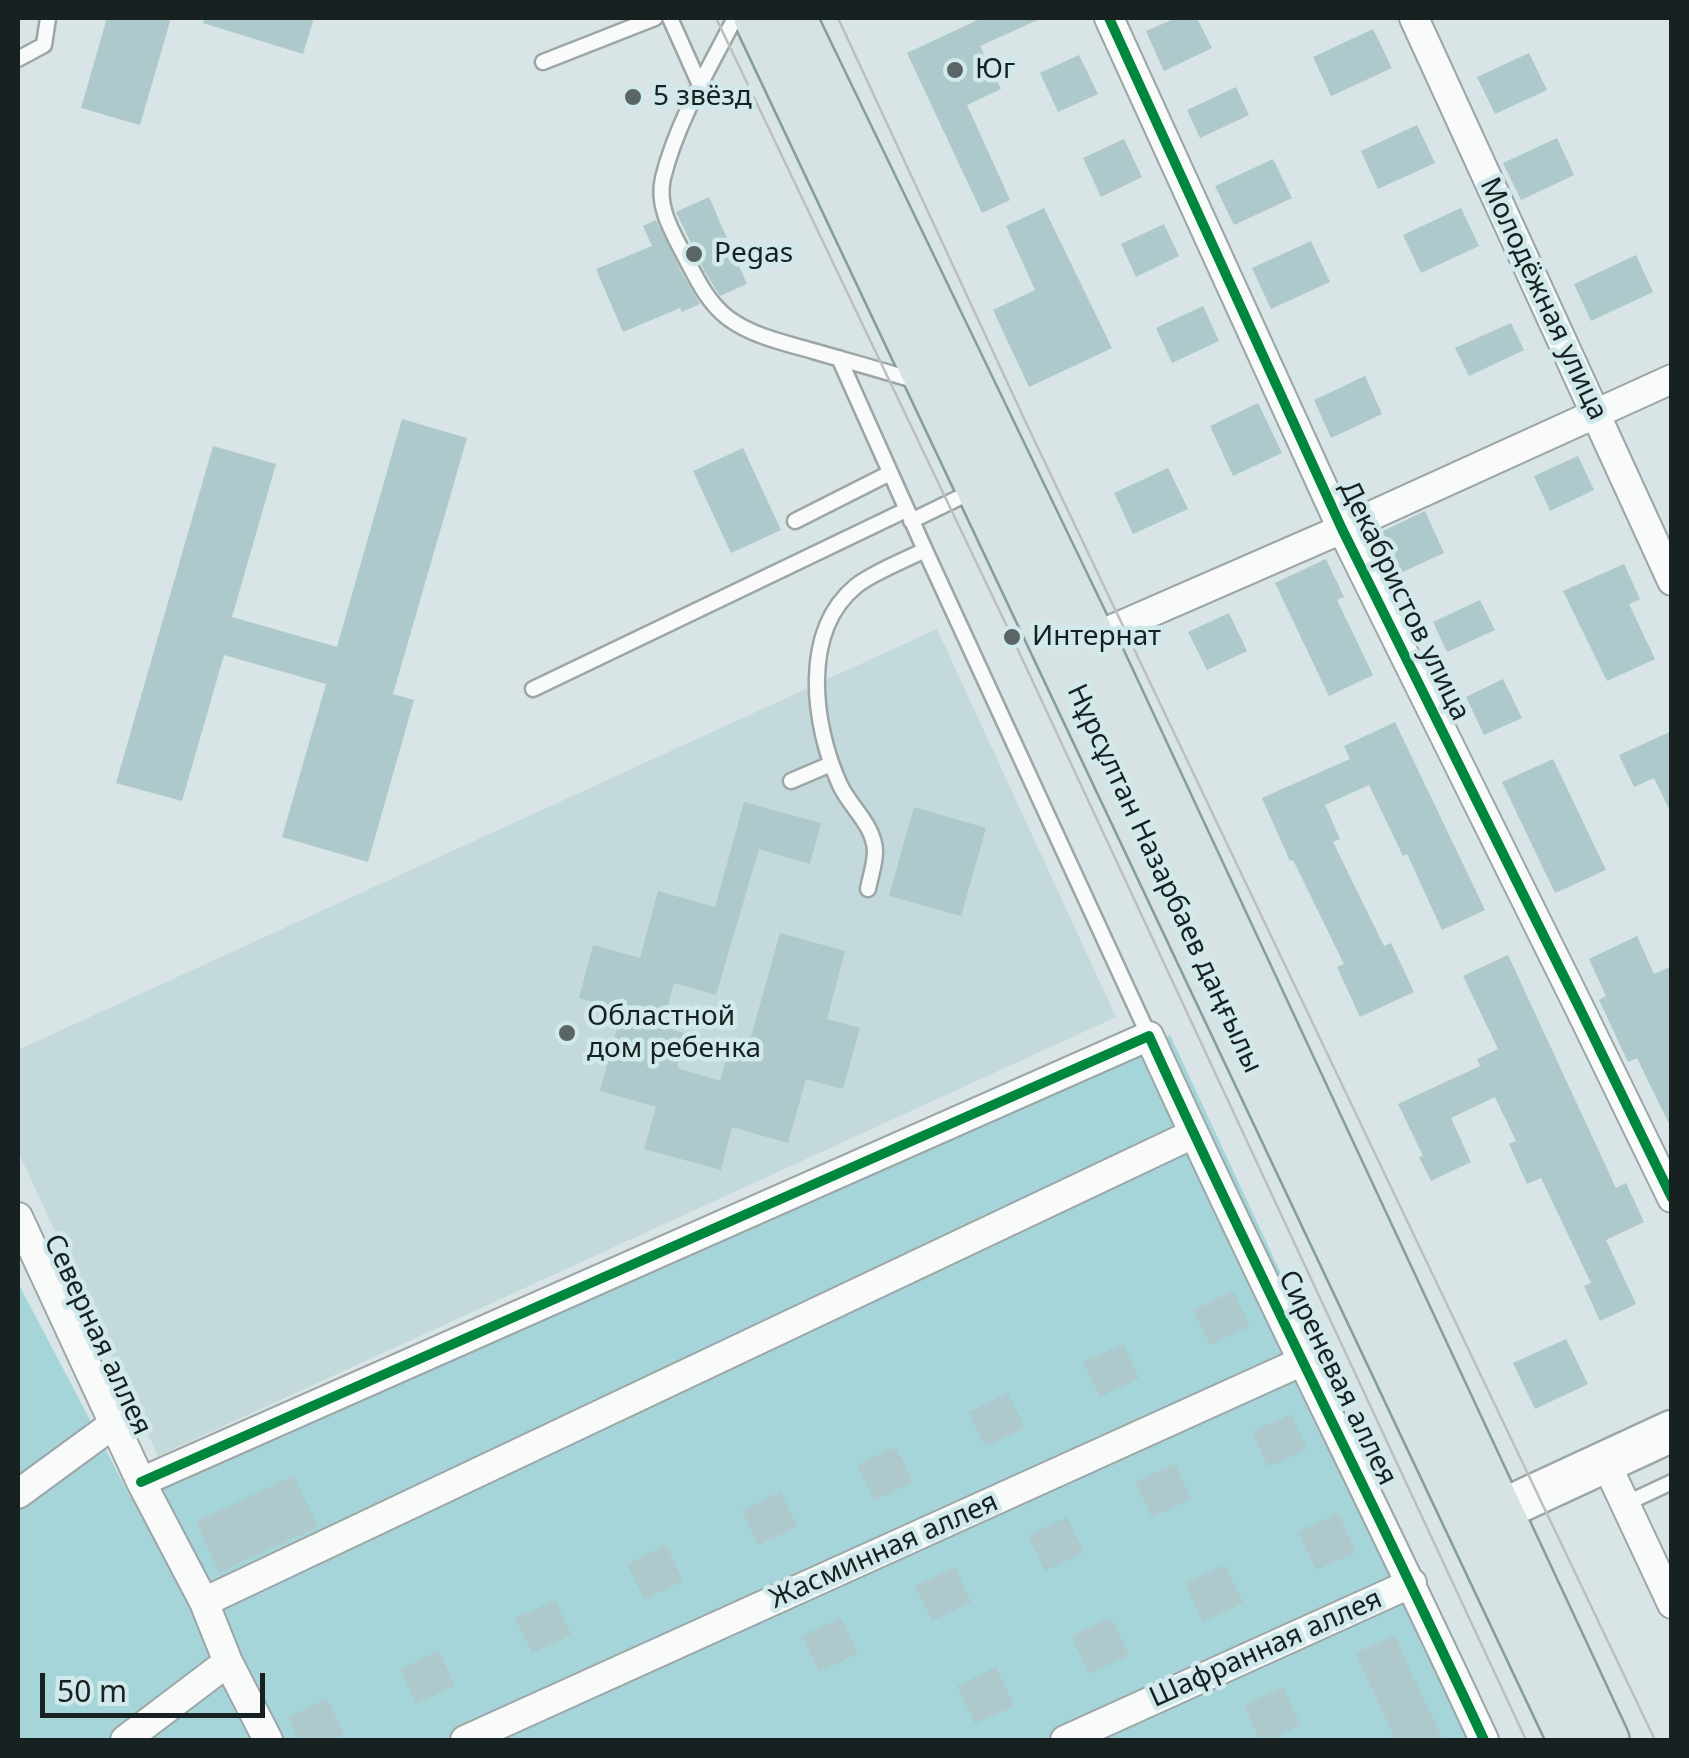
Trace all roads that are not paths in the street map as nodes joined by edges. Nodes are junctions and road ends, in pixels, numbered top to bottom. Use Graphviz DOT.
graph roads {
  1 [pos="48,18"];
  2 [pos="655,18"];
  3 [pos="670,18"];
  4 [pos="734,18"];
  5 [pos="757,18"];
  6 [pos="794,18"];
  7 [pos="1109,18"];
  8 [pos="1414,18"];
  9 [pos="18,58"];
  10 [pos="543,62"];
  11 [pos="700,86"];
  12 [pos="839,358"];
  13 [pos="1672,378"];
  14 [pos="929,384"];
  15 [pos="1595,413"];
  16 [pos="890,472"];
  17 [pos="980,488"];
  18 [pos="909,515"];
  19 [pos="795,521"];
  20 [pos="1342,529"];
  21 [pos="924,550"];
  22 [pos="1672,581"];
  23 [pos="1092,638"];
  24 [pos="533,689"];
  25 [pos="831,764"];
  26 [pos="791,781"];
  27 [pos="868,890"];
  28 [pos="1149,1036"];
  29 [pos="1193,1134"];
  30 [pos="1672,1198"];
  31 [pos="18,1217"];
  32 [pos="1303,1361"];
  33 [pos="114,1423"];
  34 [pos="1672,1431"];
  35 [pos="1606,1461"];
  36 [pos="141,1482"];
  37 [pos="1672,1482"];
  38 [pos="18,1494"];
  39 [pos="1625,1504"];
  40 [pos="1483,1518"];
  41 [pos="1412,1583"];
  42 [pos="204,1602"];
  43 [pos="1672,1604"];
  44 [pos="228,1662"];
  45 [pos="125,1740"];
  46 [pos="268,1740"];
  47 [pos="465,1740"];
  48 [pos="1065,1740"];
  49 [pos="1484,1740"];
  50 [pos="1571,1740"];
  51 [pos="1606,1740"];
  1 -- 9 [label="lane"];
  2 -- 10 [label="lane"];
  3 -- 11 [label="lane"];
  4 -- 11 [label="lane"];
  5 -- 14 [label="main road, Нұрсұлтан Назарбаев даңғылы"];
  6 -- 23 [label="main road, Нұрсұлтан Назарбаев даңғылы"];
  7 -- 20 [label="street, Декабристов улица"];
  8 -- 15 [label="street, Молодёжная улица"];
  11 -- 12 [label="lane"];
  12 -- 14 [label="lane"];
  12 -- 16 [label="lane"];
  13 -- 15 [label="street"];
  14 -- 17 [label="main road, Нұрсұлтан Назарбаев даңғылы"];
  15 -- 20 [label="street"];
  15 -- 22 [label="street, Молодёжная улица"];
  16 -- 18 [label="lane"];
  16 -- 19 [label="lane"];
  17 -- 18 [label="lane"];
  17 -- 40 [label="main road, Нұрсұлтан Назарбаев даңғылы"];
  18 -- 21 [label="lane"];
  18 -- 24 [label="lane"];
  20 -- 23 [label="street"];
  20 -- 30 [label="street, Декабристов улица"];
  21 -- 25 [label="lane"];
  21 -- 28 [label="lane"];
  23 -- 40 [label="main road, Нұрсұлтан Назарбаев даңғылы"];
  25 -- 26 [label="lane"];
  25 -- 27 [label="lane"];
  28 -- 29 [label="street, Сиреневая аллея"];
  28 -- 36 [label="street"];
  29 -- 32 [label="street, Сиреневая аллея"];
  29 -- 42 [label="street"];
  31 -- 33 [label="street, Северная аллея"];
  32 -- 41 [label="street, Сиреневая аллея"];
  32 -- 47 [label="street, Жасминная аллея"];
  33 -- 36 [label="street, Северная аллея"];
  33 -- 38 [label="street"];
  34 -- 35 [label="street"];
  35 -- 39 [label="street"];
  35 -- 40 [label="street"];
  36 -- 42 [label="street, Северная аллея"];
  37 -- 39 [label="lane"];
  39 -- 43 [label="street"];
  40 -- 50 [label="main road, Нұрсұлтан Назарбаев даңғылы"];
  40 -- 51 [label="main road, Нұрсұлтан Назарбаев даңғылы"];
  41 -- 48 [label="street, Шафранная аллея"];
  41 -- 49 [label="street, Сиреневая аллея"];
  42 -- 44 [label="street, Северная аллея"];
  44 -- 45 [label="street"];
  44 -- 46 [label="street, Северная аллея"];
}
